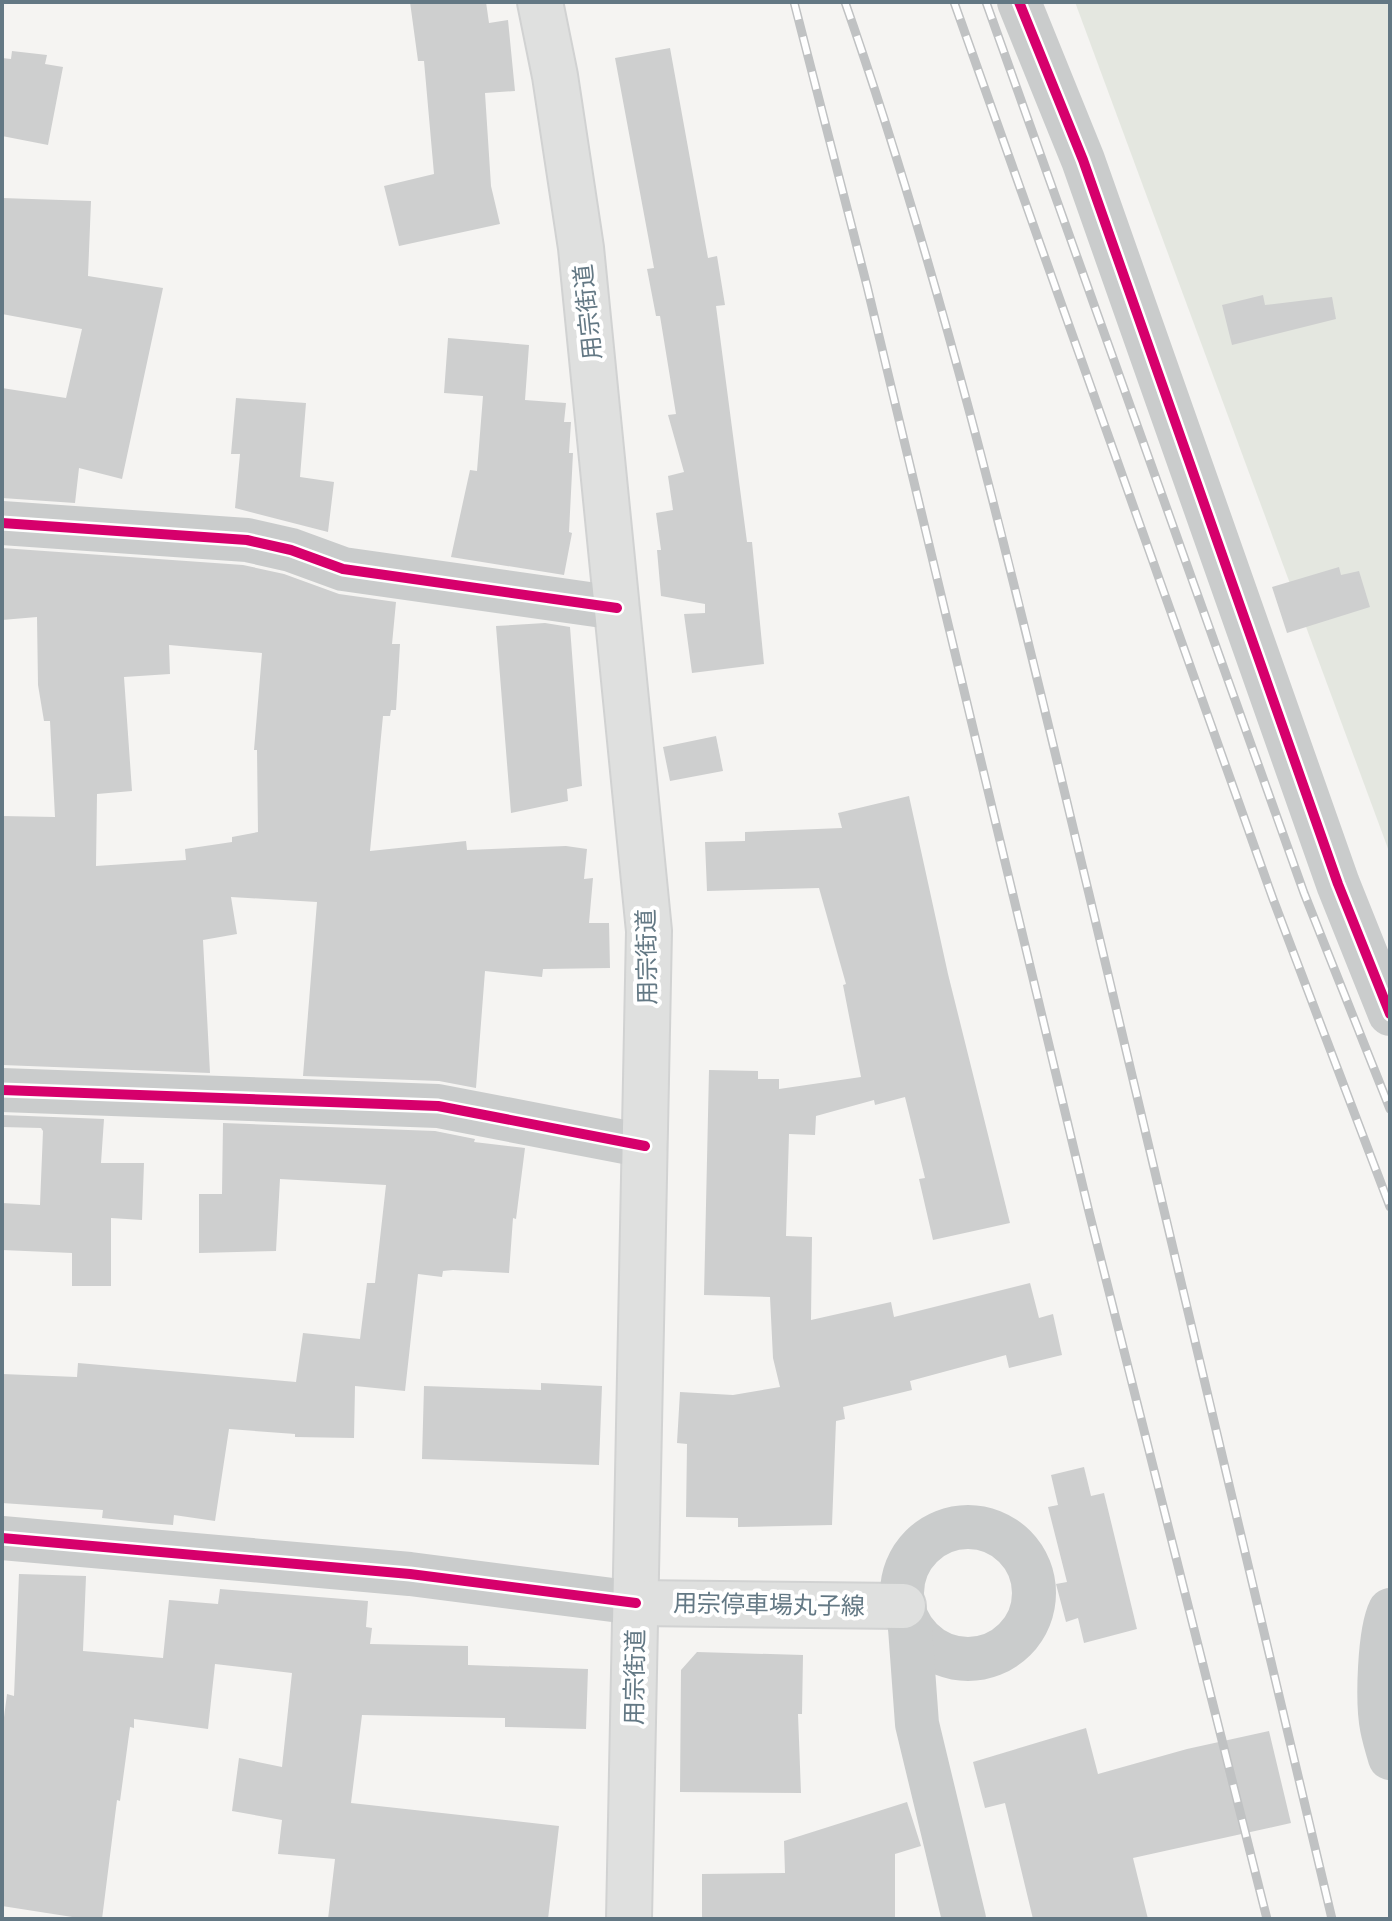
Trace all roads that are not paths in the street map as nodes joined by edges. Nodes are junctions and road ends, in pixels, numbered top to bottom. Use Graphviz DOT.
graph roads {
  1 [pos="540,2"];
  2 [pos="1019,2"];
  3 [pos="2,523"];
  4 [pos="617,608"];
  5 [pos="1390,1014"];
  6 [pos="2,1090"];
  7 [pos="645,1146"];
  8 [pos="2,1538"];
  9 [pos="636,1603"];
  10 [pos="1390,1610"];
  11 [pos="906,1617"];
  12 [pos="1390,1758"];
  13 [pos="629,1919"];
  14 [pos="964,1919"];
  1 -- 4 [label="main road, 用宗街道"];
  2 -- 5 [label="street"];
  3 -- 4 [label="street"];
  4 -- 7 [label="main road, 用宗街道"];
  6 -- 7 [label="street"];
  7 -- 9 [label="main road, 用宗街道"];
  8 -- 9 [label="street"];
  9 -- 11 [label="main road, 用宗停車場丸子線"];
  9 -- 13 [label="main road, 用宗街道"];
  10 -- 12 [label="street"];
  11 -- 14 [label="street"];
}
